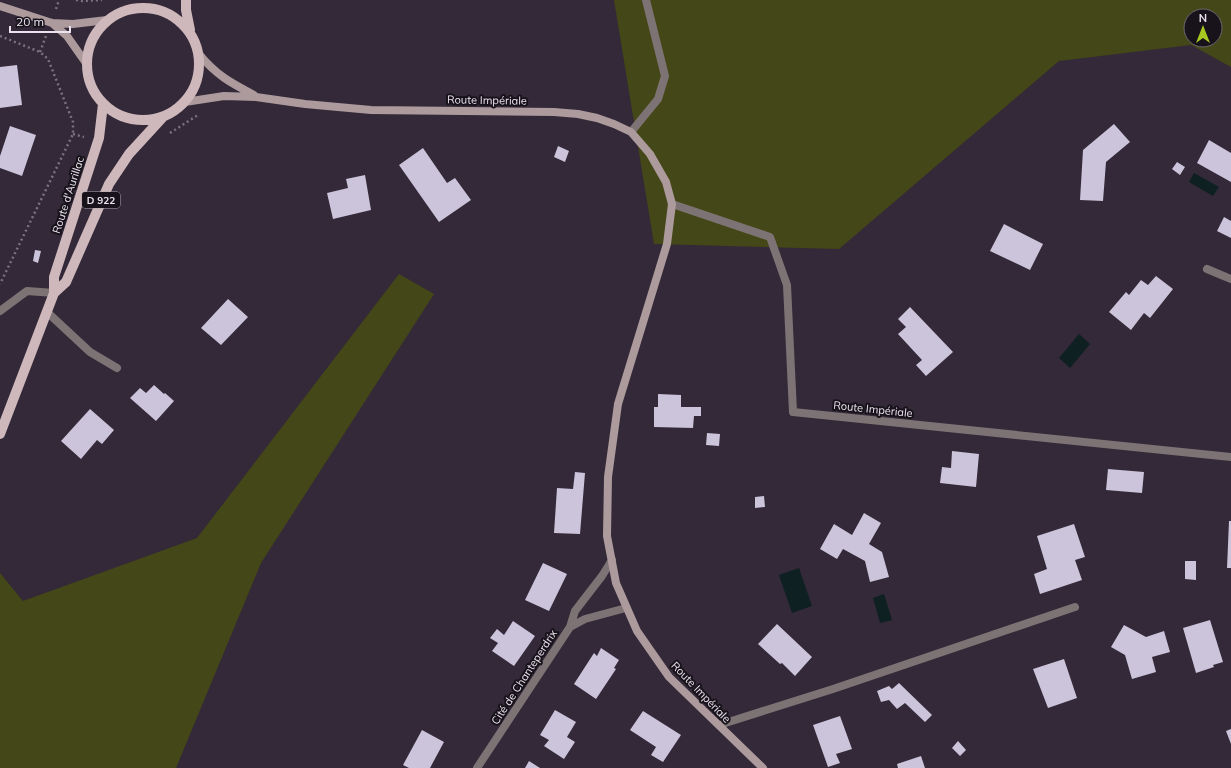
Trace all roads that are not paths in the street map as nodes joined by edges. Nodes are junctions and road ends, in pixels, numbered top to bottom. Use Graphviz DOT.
graph roads {
  1 [pos="144,0"];
  2 [pos="186,0"];
  3 [pos="646,0"];
  4 [pos="0,6"];
  5 [pos="136,8"];
  6 [pos="107,20"];
  7 [pos="52,23"];
  8 [pos="190,32"];
  9 [pos="199,54"];
  10 [pos="86,63"];
  11 [pos="256,97"];
  12 [pos="185,102"];
  13 [pos="103,104"];
  14 [pos="163,117"];
  15 [pos="631,132"];
  16 [pos="672,204"];
  17 [pos="1207,269"];
  18 [pos="1231,279"];
  19 [pos="54,293"];
  20 [pos="0,311"];
  21 [pos="47,312"];
  22 [pos="117,368"];
  23 [pos="0,434"];
  24 [pos="1231,457"];
  25 [pos="612,560"];
  26 [pos="1075,607"];
  27 [pos="626,608"];
  28 [pos="570,627"];
  29 [pos="719,726"];
  30 [pos="477,768"];
  31 [pos="763,768"];
  1 -- 5 [label="main road"];
  2 -- 8 [label="main road"];
  3 -- 15 [label="street"];
  4 -- 7 [label="street"];
  5 -- 6 [label="main road"];
  5 -- 8 [label="main road"];
  6 -- 7 [label="street"];
  6 -- 10 [label="main road"];
  7 -- 10 [label="street"];
  8 -- 9 [label="main road"];
  9 -- 11 [label="street, Route Impériale"];
  9 -- 12 [label="main road"];
  10 -- 13 [label="main road"];
  11 -- 12 [label="street, Route Impériale"];
  11 -- 15 [label="street, Route Impériale"];
  12 -- 14 [label="main road"];
  13 -- 14 [label="main road"];
  13 -- 19 [label="main road, Route d'Aurillac / D 922"];
  14 -- 19 [label="main road, Route d'Aurillac / D 922"];
  15 -- 16 [label="street, Route Impériale"];
  16 -- 24 [label="street, Route Impériale"];
  16 -- 25 [label="street, Route Impériale"];
  17 -- 18 [label="street"];
  19 -- 20 [label="street"];
  19 -- 21 [label="main road, Route d'Aurillac / D 922"];
  21 -- 22 [label="street"];
  21 -- 23 [label="main road, Route d'Aurillac / D 922"];
  25 -- 27 [label="street, Route Impériale"];
  25 -- 28 [label="street"];
  26 -- 29 [label="street"];
  27 -- 28 [label="street, Cité de Chanteperdrix"];
  27 -- 29 [label="street, Route Impériale"];
  28 -- 30 [label="street, Cité de Chanteperdrix"];
  29 -- 31 [label="street, Route Impériale"];
}
